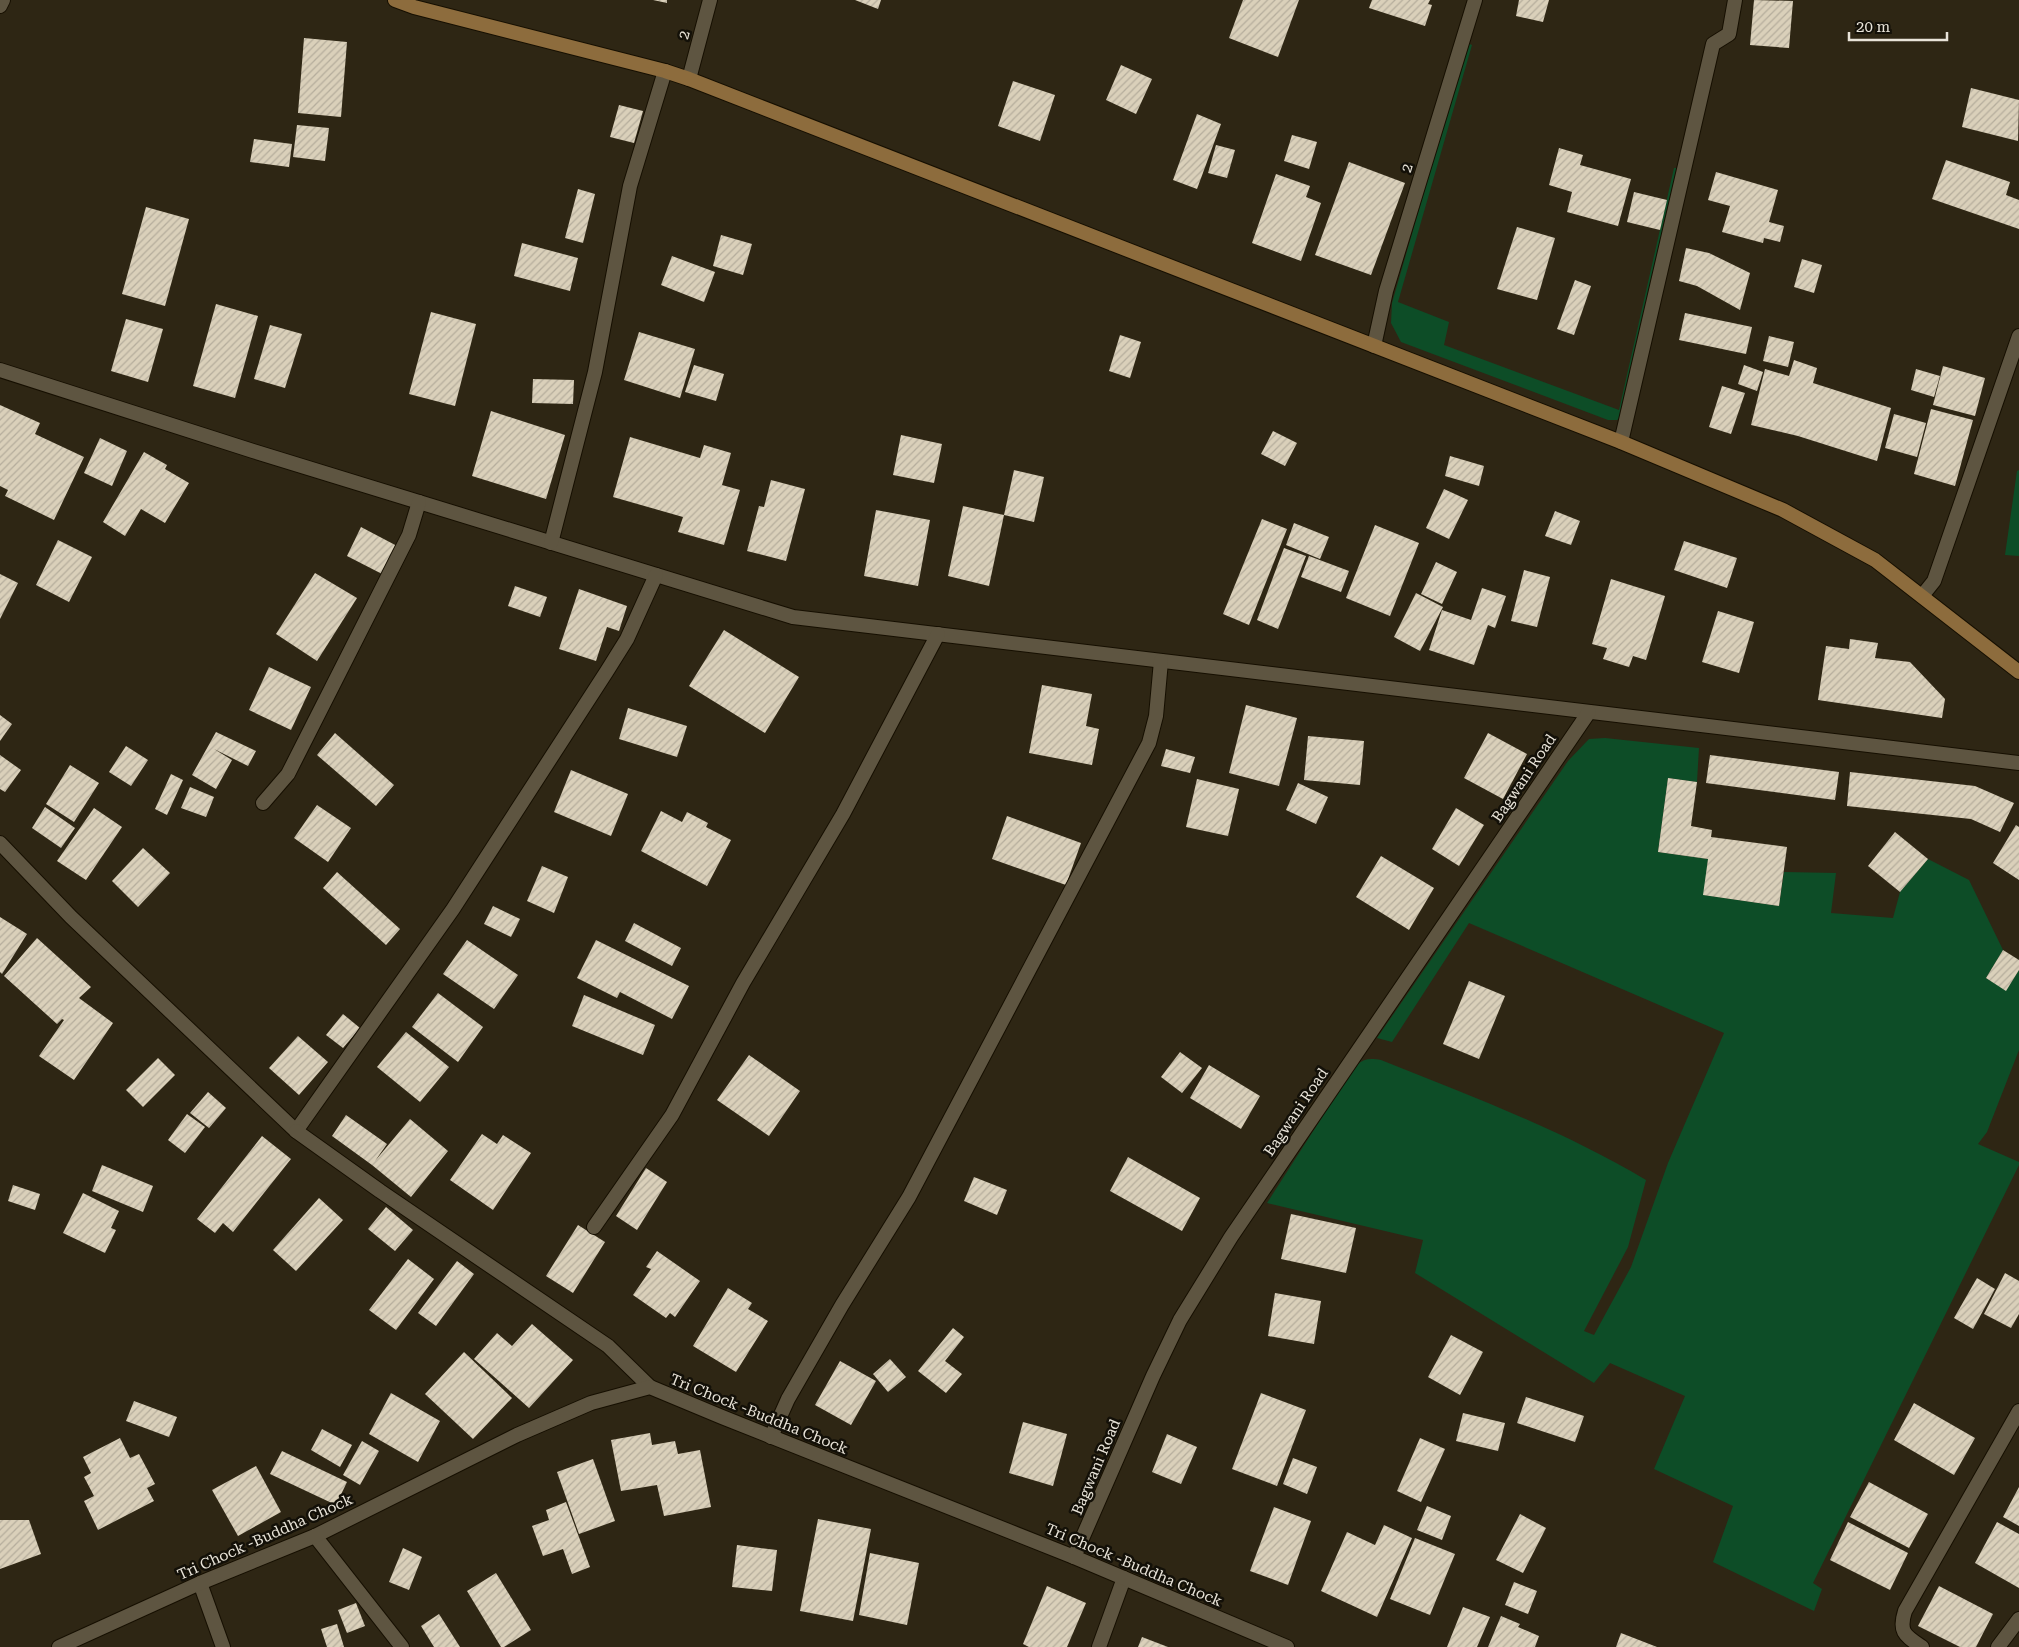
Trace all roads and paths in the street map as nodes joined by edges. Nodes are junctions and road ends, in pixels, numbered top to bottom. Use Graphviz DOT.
graph roads {
  1 [pos="3,0"];
  2 [pos="395,0"];
  3 [pos="710,0"];
  4 [pos="1475,0"];
  5 [pos="1735,0"];
  6 [pos="0,6"];
  7 [pos="666,71"];
  8 [pos="689,80"];
  9 [pos="2019,336"];
  10 [pos="1374,346"];
  11 [pos="0,370"];
  12 [pos="1621,442"];
  13 [pos="419,502"];
  14 [pos="551,543"];
  15 [pos="656,575"];
  16 [pos="1922,596"];
  17 [pos="938,634"];
  18 [pos="1161,661"];
  19 [pos="2019,672"];
  20 [pos="1589,712"];
  21 [pos="2019,763"];
  22 [pos="263,803"];
  23 [pos="0,842"];
  24 [pos="296,1131"];
  25 [pos="594,1227"];
  26 [pos="650,1387"];
  27 [pos="2019,1411"];
  28 [pos="771,1437"];
  29 [pos="315,1536"];
  30 [pos="1074,1557"];
  31 [pos="1124,1578"];
  32 [pos="200,1583"];
  33 [pos="2019,1620"];
  34 [pos="59,1647"];
  35 [pos="223,1647"];
  36 [pos="402,1647"];
  37 [pos="1099,1647"];
  38 [pos="1287,1647"];
  39 [pos="1922,1647"];
  40 [pos="1998,1647"];
  1 -- 6 [label="street"];
  2 -- 7 [label="main road"];
  3 -- 8 [label="street, 2"];
  4 -- 10 [label="street, 2"];
  5 -- 12 [label="street"];
  7 -- 8 [label="main road"];
  7 -- 14 [label="street"];
  8 -- 10 [label="main road"];
  9 -- 16 [label="street"];
  10 -- 12 [label="main road"];
  11 -- 13 [label="street"];
  12 -- 16 [label="main road"];
  13 -- 14 [label="street"];
  13 -- 22 [label="street"];
  14 -- 15 [label="street"];
  15 -- 17 [label="street"];
  15 -- 24 [label="street"];
  16 -- 19 [label="main road"];
  17 -- 18 [label="street"];
  17 -- 25 [label="street"];
  18 -- 20 [label="street"];
  18 -- 28 [label="street"];
  20 -- 21 [label="street"];
  20 -- 30 [label="street, Bagwani Road"];
  23 -- 24 [label="street"];
  24 -- 26 [label="street"];
  26 -- 28 [label="street, Tri Chock -Buddha Chock"];
  26 -- 29 [label="street, Tri Chock -Buddha Chock"];
  27 -- 39 [label="street"];
  28 -- 30 [label="street, Tri Chock -Buddha Chock"];
  29 -- 32 [label="street, Tri Chock -Buddha Chock"];
  29 -- 36 [label="street"];
  30 -- 31 [label="street, Tri Chock -Buddha Chock"];
  31 -- 37 [label="street"];
  31 -- 38 [label="street, Tri Chock -Buddha Chock"];
  32 -- 34 [label="street, Tri Chock -Buddha Chock"];
  32 -- 35 [label="street"];
  33 -- 40 [label="street"];
}
